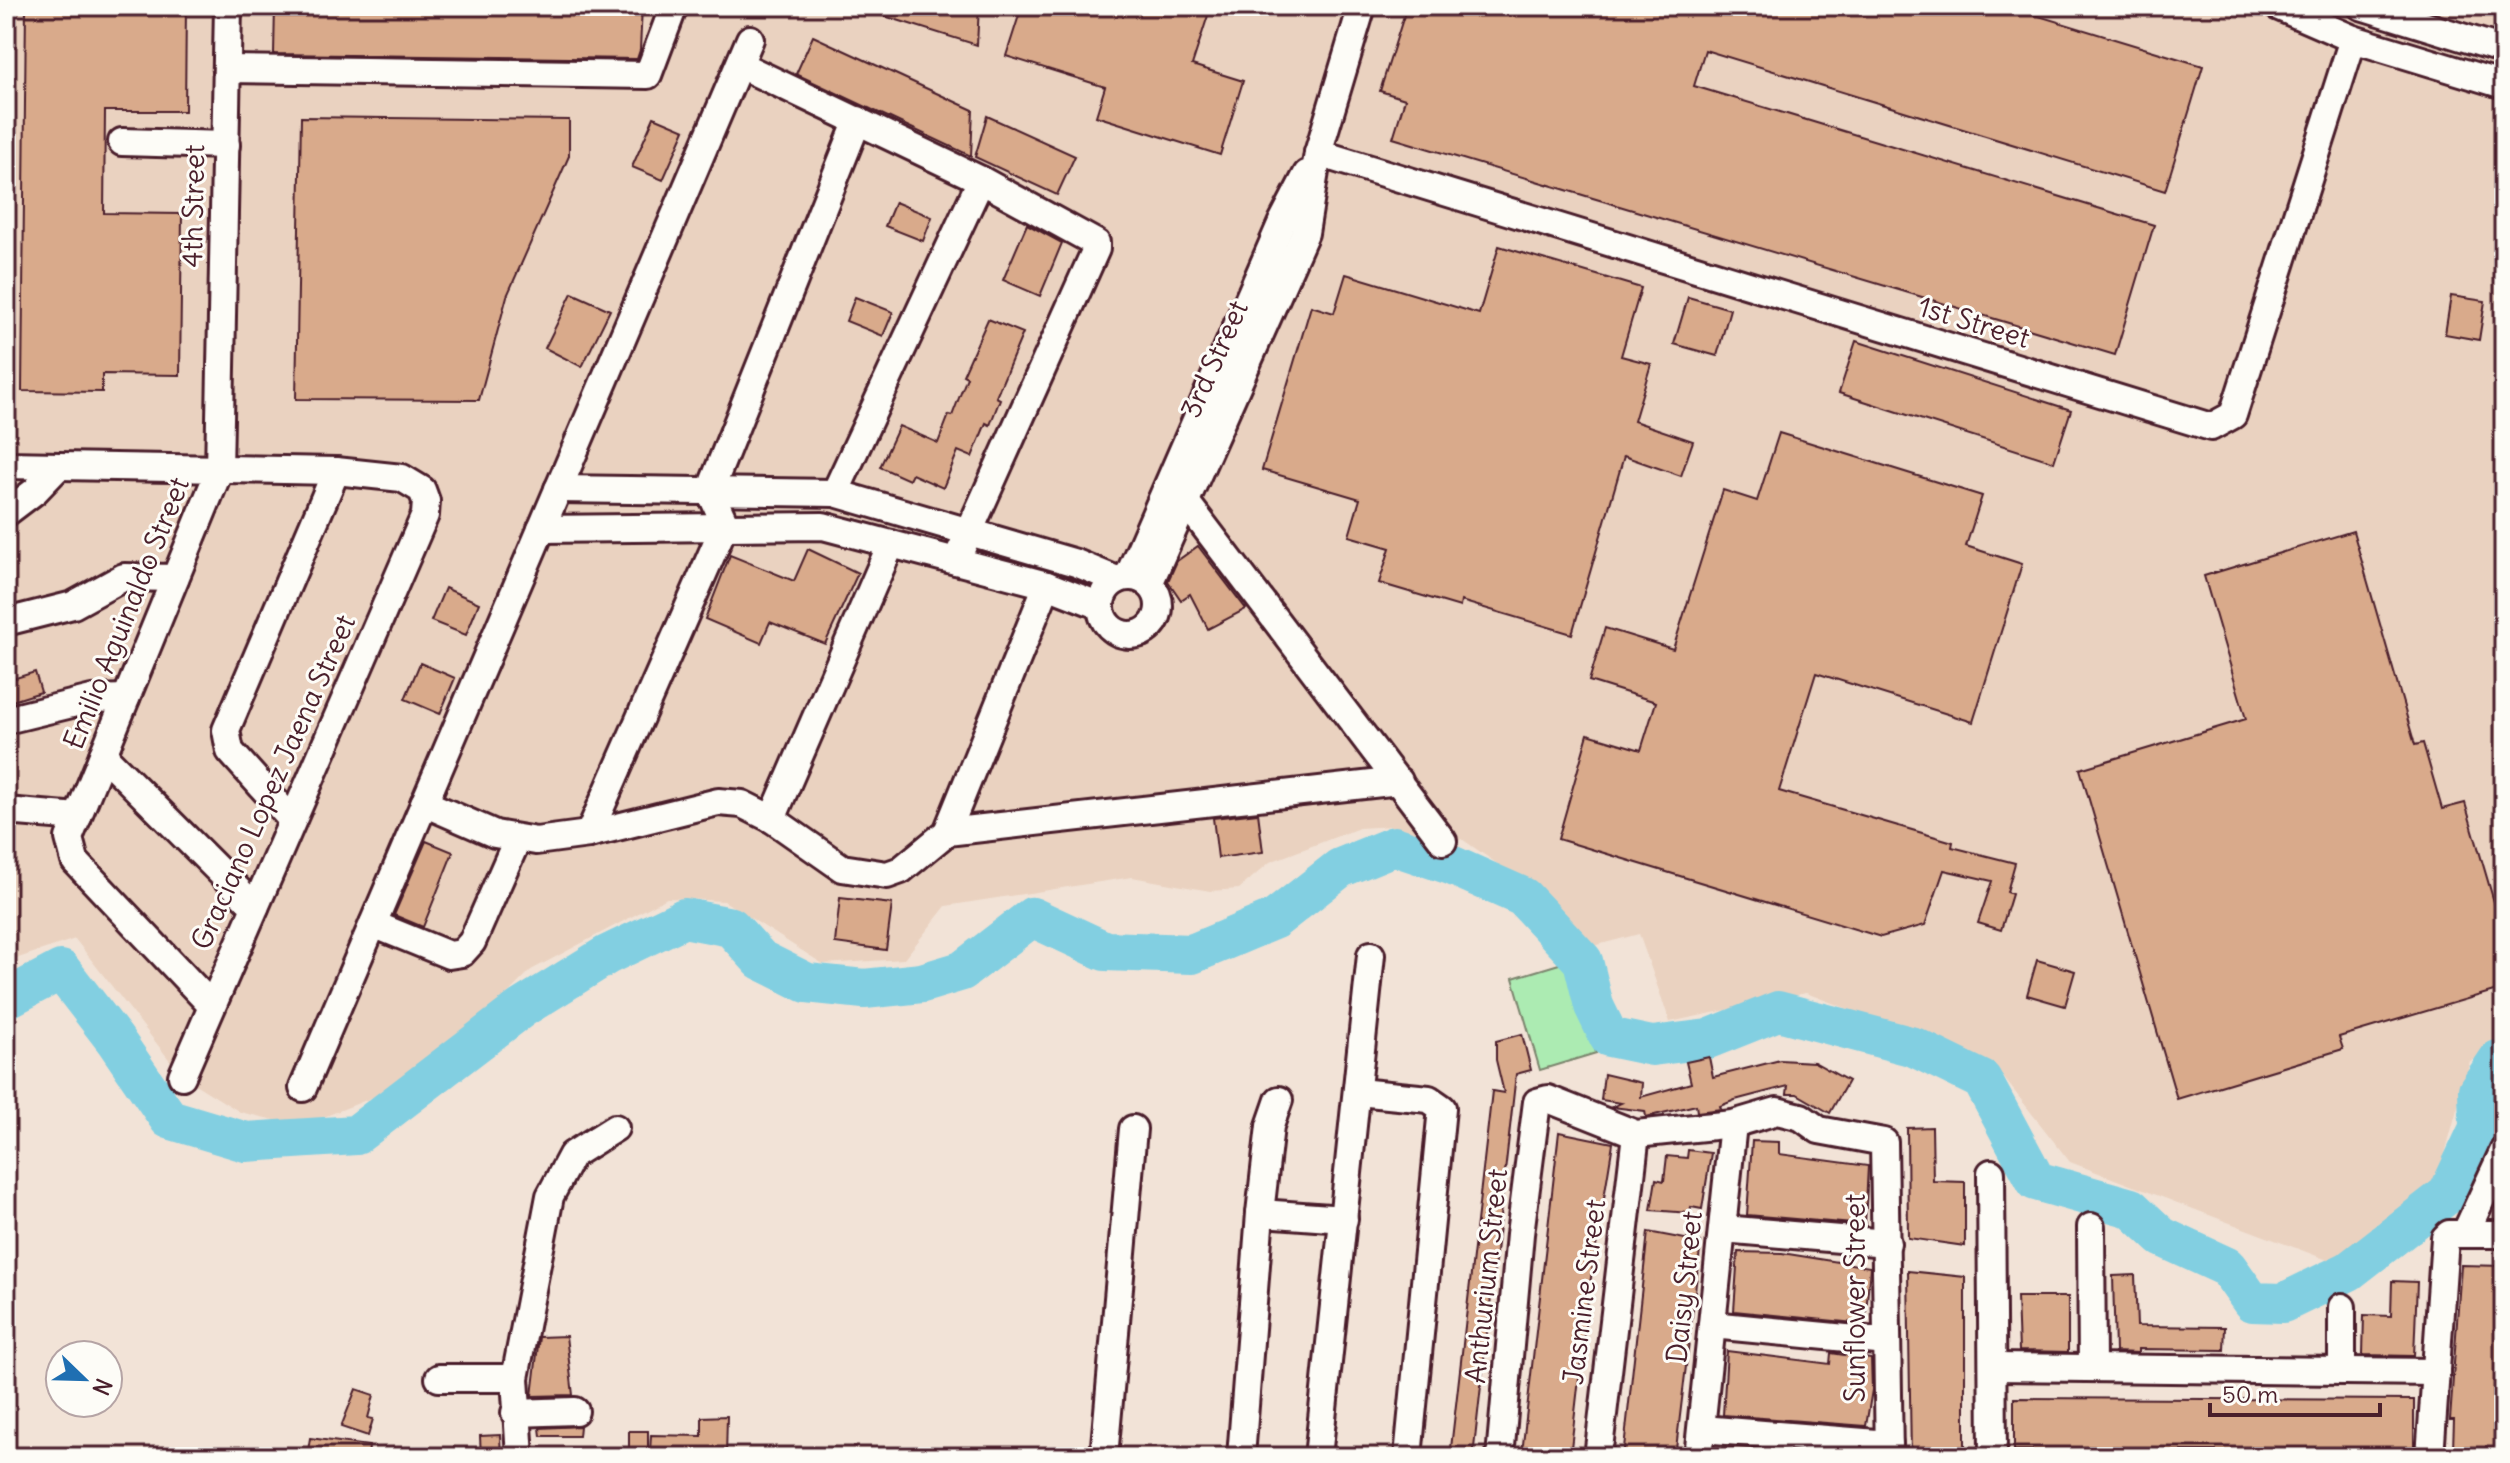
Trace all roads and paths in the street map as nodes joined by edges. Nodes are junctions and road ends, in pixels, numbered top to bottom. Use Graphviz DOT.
graph roads {
  1 [pos="228,6"];
  2 [pos="674,6"];
  3 [pos="1362,6"];
  4 [pos="2277,6"];
  5 [pos="2361,6"];
  6 [pos="750,39"];
  7 [pos="2353,39"];
  8 [pos="2504,50"];
  9 [pos="740,65"];
  10 [pos="228,69"];
  11 [pos="2504,85"];
  12 [pos="858,120"];
  13 [pos="122,142"];
  14 [pos="226,145"];
  15 [pos="1318,153"];
  16 [pos="981,180"];
  17 [pos="221,407"];
  18 [pos="6,465"];
  19 [pos="58,467"];
  20 [pos="219,471"];
  21 [pos="336,471"];
  22 [pos="558,489"];
  23 [pos="710,491"];
  24 [pos="835,493"];
  25 [pos="1176,498"];
  26 [pos="6,513"];
  27 [pos="725,524"];
  28 [pos="541,529"];
  29 [pos="967,532"];
  30 [pos="891,544"];
  31 [pos="956,561"];
  32 [pos="175,578"];
  33 [pos="1132,580"];
  34 [pos="1047,585"];
  35 [pos="1101,606"];
  36 [pos="6,622"];
  37 [pos="126,698"];
  38 [pos="6,720"];
  39 [pos="103,755"];
  40 [pos="1399,781"];
  41 [pos="424,803"];
  42 [pos="6,811"];
  43 [pos="291,819"];
  44 [pos="772,819"];
  45 [pos="73,828"];
  46 [pos="947,832"];
  47 [pos="589,834"];
  48 [pos="517,840"];
  49 [pos="1443,841"];
  50 [pos="255,907"];
  51 [pos="373,924"];
  52 [pos="1371,955"];
  53 [pos="211,1005"];
  54 [pos="182,1076"];
  55 [pos="303,1088"];
  56 [pos="1358,1092"];
  57 [pos="1279,1100"];
  58 [pos="1733,1124"];
  59 [pos="615,1128"];
  60 [pos="1133,1129"];
  61 [pos="1636,1134"];
  62 [pos="2504,1150"];
  63 [pos="1991,1173"];
  64 [pos="1260,1213"];
  65 [pos="1344,1219"];
  66 [pos="2091,1227"];
  67 [pos="1723,1229"];
  68 [pos="2457,1234"];
  69 [pos="2504,1234"];
  70 [pos="1887,1243"];
  71 [pos="2342,1307"];
  72 [pos="1712,1325"];
  73 [pos="1887,1342"];
  74 [pos="1993,1367"];
  75 [pos="2092,1368"];
  76 [pos="2342,1371"];
  77 [pos="2436,1372"];
  78 [pos="439,1378"];
  79 [pos="515,1378"];
  80 [pos="575,1411"];
  81 [pos="515,1413"];
  82 [pos="1702,1429"];
  83 [pos="1889,1450"];
  84 [pos="520,1457"];
  85 [pos="1104,1457"];
  86 [pos="1241,1457"];
  87 [pos="1318,1457"];
  88 [pos="1408,1457"];
  89 [pos="1500,1457"];
  90 [pos="1598,1457"];
  91 [pos="1698,1457"];
  92 [pos="1993,1457"];
  93 [pos="2430,1457"];
  1 -- 10 [label="street, 4th Street"];
  2 -- 10 [label="street"];
  3 -- 15 [label="street, 3rd Street"];
  4 -- 7 [label="street"];
  5 -- 8 [label="street"];
  6 -- 9 [label="street"];
  7 -- 11 [label="street"];
  7 -- 15 [label="street, 1st Street"];
  9 -- 12 [label="street"];
  9 -- 22 [label="street"];
  10 -- 14 [label="street, 4th Street"];
  12 -- 16 [label="street"];
  12 -- 23 [label="street"];
  13 -- 14 [label="street"];
  14 -- 17 [label="street, 4th Street"];
  15 -- 25 [label="street, 3rd Street"];
  16 -- 24 [label="street"];
  16 -- 29 [label="street"];
  17 -- 20 [label="street, Emilio Aguinaldo Street"];
  18 -- 19 [label="street"];
  19 -- 20 [label="street"];
  19 -- 26 [label="street"];
  20 -- 21 [label="street"];
  20 -- 32 [label="street, Emilio Aguinaldo Street"];
  21 -- 43 [label="street"];
  21 -- 43 [label="street, Graciano Lopez Jaena Street"];
  22 -- 23 [label="street"];
  22 -- 28 [label="street"];
  23 -- 24 [label="street"];
  23 -- 27 [label="street"];
  24 -- 29 [label="street"];
  25 -- 33 [label="street, 3rd Street"];
  25 -- 40 [label="street"];
  27 -- 28 [label="street"];
  27 -- 30 [label="street"];
  27 -- 47 [label="street"];
  28 -- 41 [label="street"];
  29 -- 31 [label="street"];
  29 -- 33 [label="street"];
  30 -- 31 [label="street"];
  30 -- 44 [label="street"];
  31 -- 34 [label="street"];
  32 -- 36 [label="street"];
  32 -- 37 [label="street, Emilio Aguinaldo Street"];
  33 -- 35 [label="street"];
  33 -- 35 [label="street"];
  34 -- 35 [label="street"];
  34 -- 46 [label="street"];
  37 -- 38 [label="street"];
  37 -- 39 [label="street, Emilio Aguinaldo Street"];
  39 -- 45 [label="street, Emilio Aguinaldo Street"];
  39 -- 50 [label="street"];
  40 -- 46 [label="street"];
  40 -- 49 [label="street"];
  41 -- 48 [label="street"];
  41 -- 51 [label="street"];
  42 -- 45 [label="street"];
  43 -- 50 [label="street, Graciano Lopez Jaena Street"];
  44 -- 46 [label="street"];
  44 -- 47 [label="street"];
  45 -- 53 [label="street"];
  47 -- 48 [label="street"];
  48 -- 51 [label="street"];
  50 -- 53 [label="street, Graciano Lopez Jaena Street"];
  51 -- 55 [label="street"];
  52 -- 56 [label="street"];
  53 -- 54 [label="street, Graciano Lopez Jaena Street"];
  56 -- 65 [label="street"];
  56 -- 88 [label="street"];
  57 -- 64 [label="street"];
  58 -- 61 [label="street"];
  58 -- 67 [label="street, Daisy Street"];
  58 -- 70 [label="street, Sunflower Street"];
  59 -- 79 [label="street"];
  60 -- 85 [label="street"];
  61 -- 89 [label="street, Anthurium Street"];
  61 -- 90 [label="street, Jasmine Street"];
  62 -- 68 [label="street"];
  63 -- 74 [label="street"];
  64 -- 65 [label="street"];
  64 -- 86 [label="street"];
  65 -- 87 [label="street"];
  66 -- 75 [label="street"];
  67 -- 70 [label="street"];
  67 -- 72 [label="street, Daisy Street"];
  68 -- 69 [label="street"];
  68 -- 77 [label="street"];
  70 -- 73 [label="street, Sunflower Street"];
  71 -- 76 [label="street"];
  72 -- 73 [label="street"];
  72 -- 82 [label="street, Daisy Street"];
  73 -- 83 [label="street, Sunflower Street"];
  74 -- 75 [label="street"];
  74 -- 92 [label="street"];
  75 -- 76 [label="street"];
  76 -- 77 [label="street"];
  77 -- 93 [label="street"];
  78 -- 79 [label="street"];
  79 -- 81 [label="street"];
  80 -- 81 [label="street"];
  81 -- 84 [label="street"];
  82 -- 83 [label="street"];
  82 -- 91 [label="street, Daisy Street"];
}
